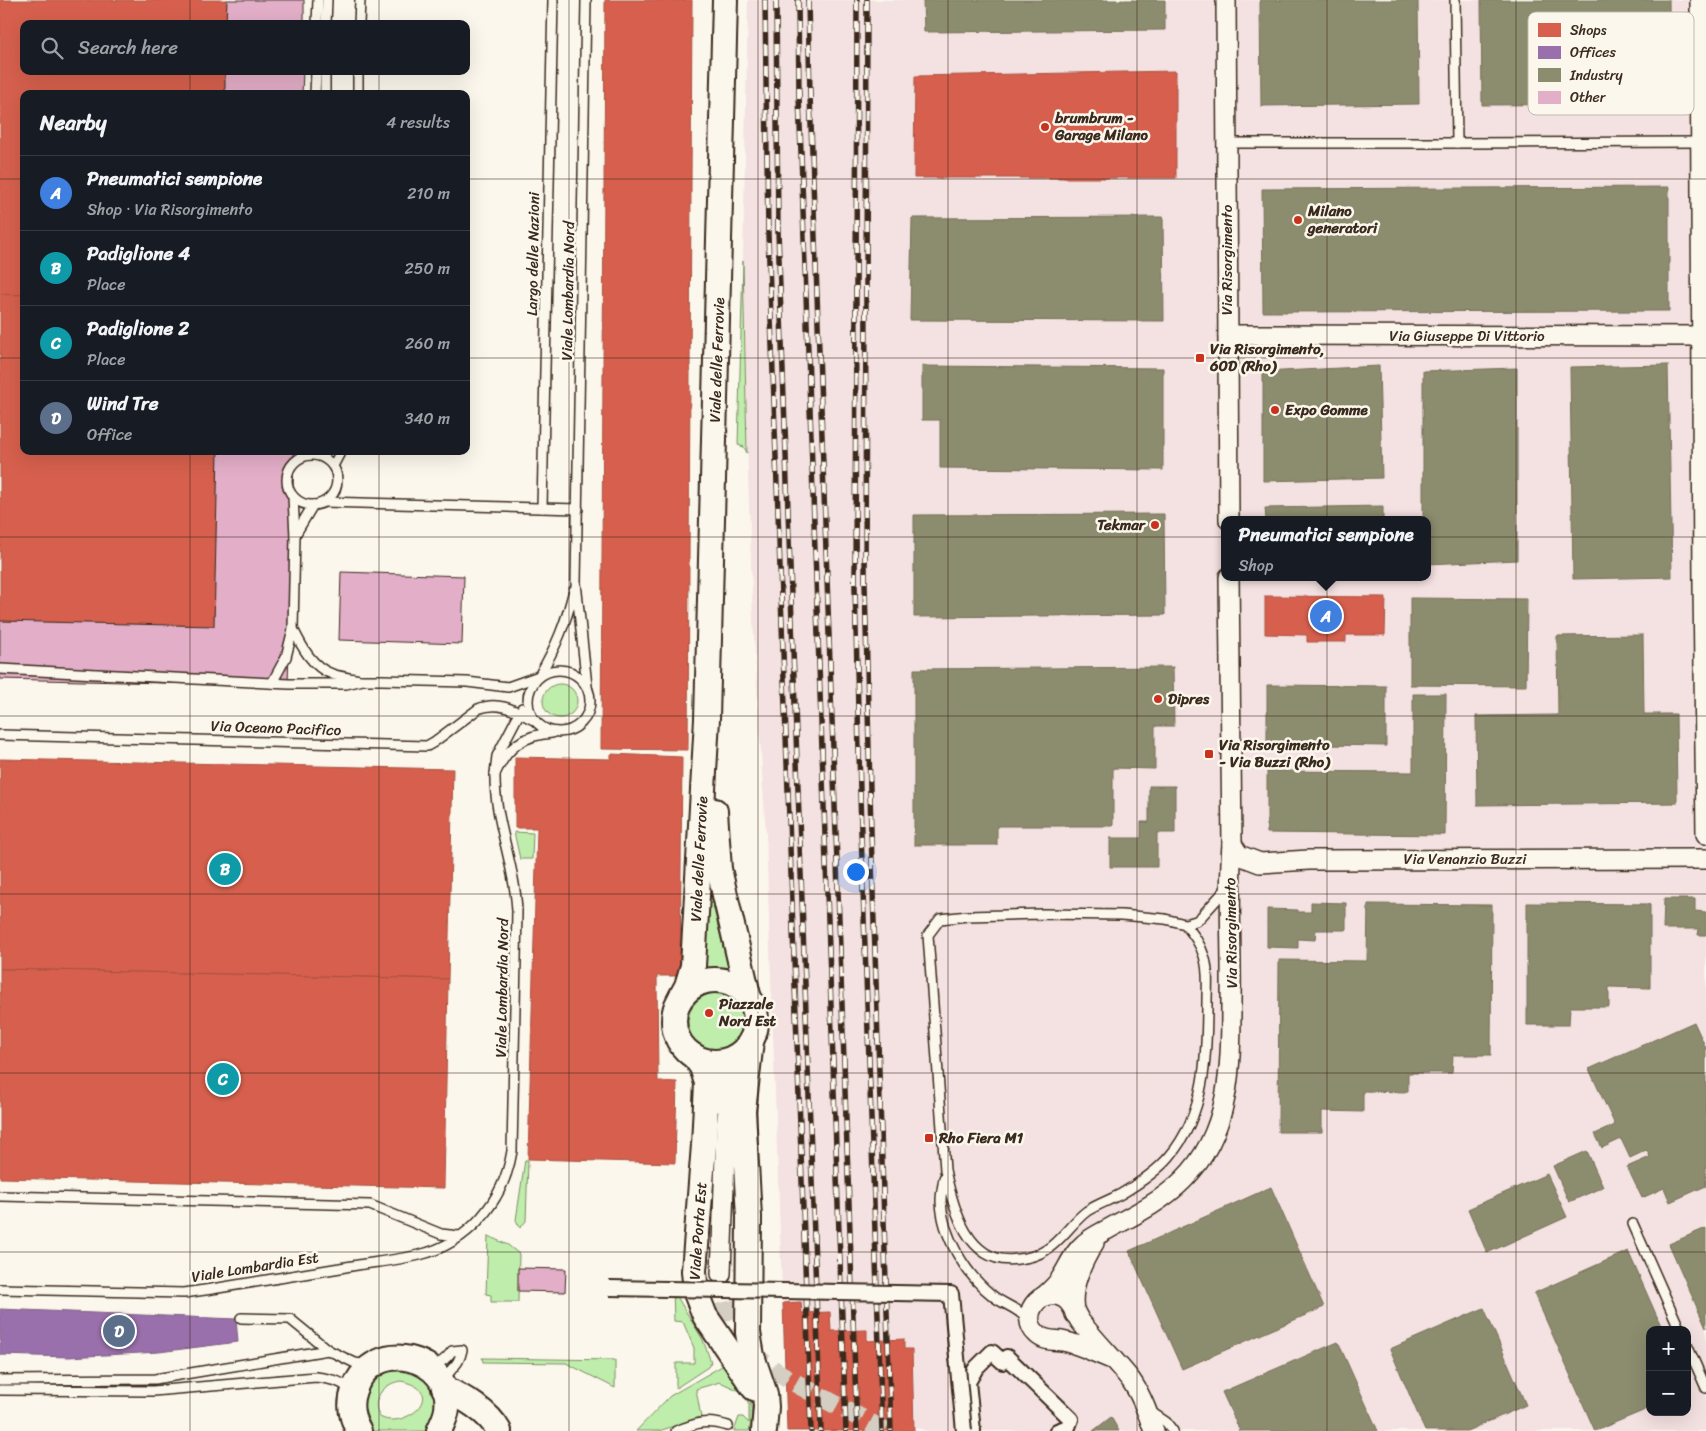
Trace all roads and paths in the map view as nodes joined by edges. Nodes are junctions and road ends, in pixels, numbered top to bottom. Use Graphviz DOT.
graph roads {
  1 [pos="318,0"];
  2 [pos="327,0"];
  3 [pos="360,0"];
  4 [pos="553,0"];
  5 [pos="586,0"];
  6 [pos="725,0"];
  7 [pos="1226,0"];
  8 [pos="1455,0"];
  9 [pos="1700,0"];
  10 [pos="317,20"];
  11 [pos="326,20"];
  12 [pos="359,20"];
  13 [pos="316,75"];
  14 [pos="325,75"];
  15 [pos="358,75"];
  16 [pos="315,90"];
  17 [pos="325,90"];
  18 [pos="358,90"];
  19 [pos="1227,142"];
  20 [pos="1700,142"];
  21 [pos="1457,143"];
  22 [pos="1228,335"];
  23 [pos="1704,336"];
  24 [pos="301,455"];
  25 [pos="320,455"];
  26 [pos="339,455"];
  27 [pos="333,466"];
  28 [pos="293,497"];
  29 [pos="324,502"];
  30 [pos="312,505"];
  31 [pos="542,508"];
  32 [pos="578,509"];
  33 [pos="1229,516"];
  34 [pos="295,536"];
  35 [pos="1229,581"];
  36 [pos="576,583"];
  37 [pos="1704,585"];
  38 [pos="293,629"];
  39 [pos="0,669"];
  40 [pos="540,676"];
  41 [pos="363,680"];
  42 [pos="272,683"];
  43 [pos="587,686"];
  44 [pos="528,697"];
  45 [pos="520,713"];
  46 [pos="707,719"];
  47 [pos="534,720"];
  48 [pos="560,732"];
  49 [pos="0,735"];
  50 [pos="495,774"];
  51 [pos="1706,834"];
  52 [pos="1232,844"];
  53 [pos="1706,859"];
  54 [pos="1230,885"];
  55 [pos="1185,924"];
  56 [pos="748,996"];
  57 [pos="680,997"];
  58 [pos="747,1046"];
  59 [pos="700,1059"];
  60 [pos="726,1127"];
  61 [pos="945,1170"];
  62 [pos="0,1196"];
  63 [pos="494,1201"];
  64 [pos="1633,1224"];
  65 [pos="1103,1232"];
  66 [pos="460,1236"];
  67 [pos="721,1274"];
  68 [pos="609,1288"];
  69 [pos="0,1289"];
  70 [pos="1043,1297"];
  71 [pos="1074,1310"];
  72 [pos="241,1318"];
  73 [pos="1030,1325"];
  74 [pos="1678,1326"];
  75 [pos="1052,1340"];
  76 [pos="328,1350"];
  77 [pos="1691,1354"];
  78 [pos="1112,1359"];
  79 [pos="379,1361"];
  80 [pos="422,1363"];
  81 [pos="0,1380"];
  82 [pos="444,1388"];
  83 [pos="1706,1388"];
  84 [pos="0,1390"];
  85 [pos="1146,1409"];
  86 [pos="352,1418"];
  87 [pos="489,1426"];
  88 [pos="728,1426"];
  89 [pos="765,1426"];
  90 [pos="440,1431"];
  91 [pos="512,1431"];
  92 [pos="676,1431"];
  93 [pos="964,1431"];
  94 [pos="973,1431"];
  95 [pos="1057,1431"];
  96 [pos="1154,1431"];
  97 [pos="1173,1431"];
  1 -- 10 [label="lane"];
  2 -- 11 [label="lane"];
  3 -- 12 [label="lane"];
  4 -- 31 [label="lane, Largo delle Nazioni"];
  5 -- 32 [label="lane, Viale Lombardia Nord"];
  6 -- 46 [label="street, Viale delle Ferrovie"];
  7 -- 19 [label="street, Via Risorgimento"];
  8 -- 21 [label="lane"];
  9 -- 20 [label="street"];
  13 -- 16 [label="lane"];
  14 -- 17 [label="lane"];
  15 -- 18 [label="lane"];
  19 -- 21 [label="lane"];
  19 -- 22 [label="street, Via Risorgimento"];
  20 -- 21 [label="lane"];
  20 -- 23 [label="street"];
  22 -- 23 [label="street, Via Giuseppe Di Vittorio"];
  22 -- 33 [label="street, Via Risorgimento"];
  23 -- 37 [label="street"];
  24 -- 28 [label="lane"];
  25 -- 27 [label="lane"];
  26 -- 27 [label="lane"];
  27 -- 29 [label="lane"];
  28 -- 30 [label="lane"];
  28 -- 34 [label="lane"];
  29 -- 30 [label="lane"];
  29 -- 31 [label="lane"];
  30 -- 34 [label="lane"];
  31 -- 32 [label="lane"];
  32 -- 36 [label="lane, Viale Lombardia Nord"];
  34 -- 38 [label="lane"];
  35 -- 52 [label="street, Via Risorgimento"];
  36 -- 40 [label="lane, Viale Lombardia Nord"];
  36 -- 43 [label="lane, Viale Lombardia Nord"];
  37 -- 51 [label="street"];
  38 -- 41 [label="lane"];
  38 -- 42 [label="lane"];
  39 -- 42 [label="lane"];
  40 -- 41 [label="lane"];
  40 -- 43 [label="lane"];
  40 -- 44 [label="lane"];
  41 -- 42 [label="lane"];
  43 -- 48 [label="lane"];
  44 -- 45 [label="lane, Viale Lombardia Nord"];
  44 -- 47 [label="lane"];
  45 -- 47 [label="lane, Via Oceano Pacifico"];
  45 -- 49 [label="lane, Via Oceano Pacifico"];
  45 -- 50 [label="lane, Viale Lombardia Nord"];
  46 -- 56 [label="street, Viale delle Ferrovie"];
  46 -- 57 [label="street, Viale delle Ferrovie"];
  47 -- 48 [label="lane"];
  48 -- 50 [label="lane"];
  50 -- 63 [label="lane, Viale Lombardia Nord"];
  52 -- 53 [label="street, Via Venanzio Buzzi"];
  52 -- 54 [label="street, Via Risorgimento"];
  54 -- 55 [label="lane"];
  54 -- 65 [label="street, Via Risorgimento"];
  55 -- 61 [label="lane"];
  55 -- 61 [label="lane"];
  56 -- 57 [label="street"];
  56 -- 58 [label="street"];
  57 -- 59 [label="street"];
  58 -- 59 [label="street"];
  58 -- 60 [label="street"];
  58 -- 89 [label="street, Viale Porta Est"];
  59 -- 60 [label="street"];
  59 -- 89 [label="street, Viale Porta Est"];
  60 -- 67 [label="street"];
  61 -- 73 [label="lane"];
  62 -- 66 [label="lane"];
  63 -- 66 [label="lane, Viale Lombardia Est"];
  64 -- 74 [label="lane"];
  65 -- 70 [label="street, Via Risorgimento"];
  65 -- 71 [label="street, Via Risorgimento"];
  66 -- 69 [label="lane, Viale Lombardia Est"];
  68 -- 93 [label="street, bridge"];
  70 -- 71 [label="street"];
  70 -- 73 [label="street"];
  71 -- 75 [label="street"];
  71 -- 78 [label="street"];
  72 -- 76 [label="lane"];
  73 -- 75 [label="street"];
  75 -- 78 [label="street"];
  76 -- 79 [label="lane"];
  76 -- 81 [label="lane"];
  77 -- 83 [label="lane"];
  78 -- 85 [label="street"];
  79 -- 80 [label="street"];
  79 -- 86 [label="street"];
  80 -- 82 [label="street"];
  80 -- 82 [label="lane"];
  82 -- 87 [label="street"];
  82 -- 90 [label="street"];
  84 -- 86 [label="lane"];
  85 -- 96 [label="street"];
  85 -- 97 [label="lane"];
  87 -- 90 [label="street"];
  87 -- 91 [label="street"];
  88 -- 92 [label="lane"];
  94 -- 95 [label="street"];
}
